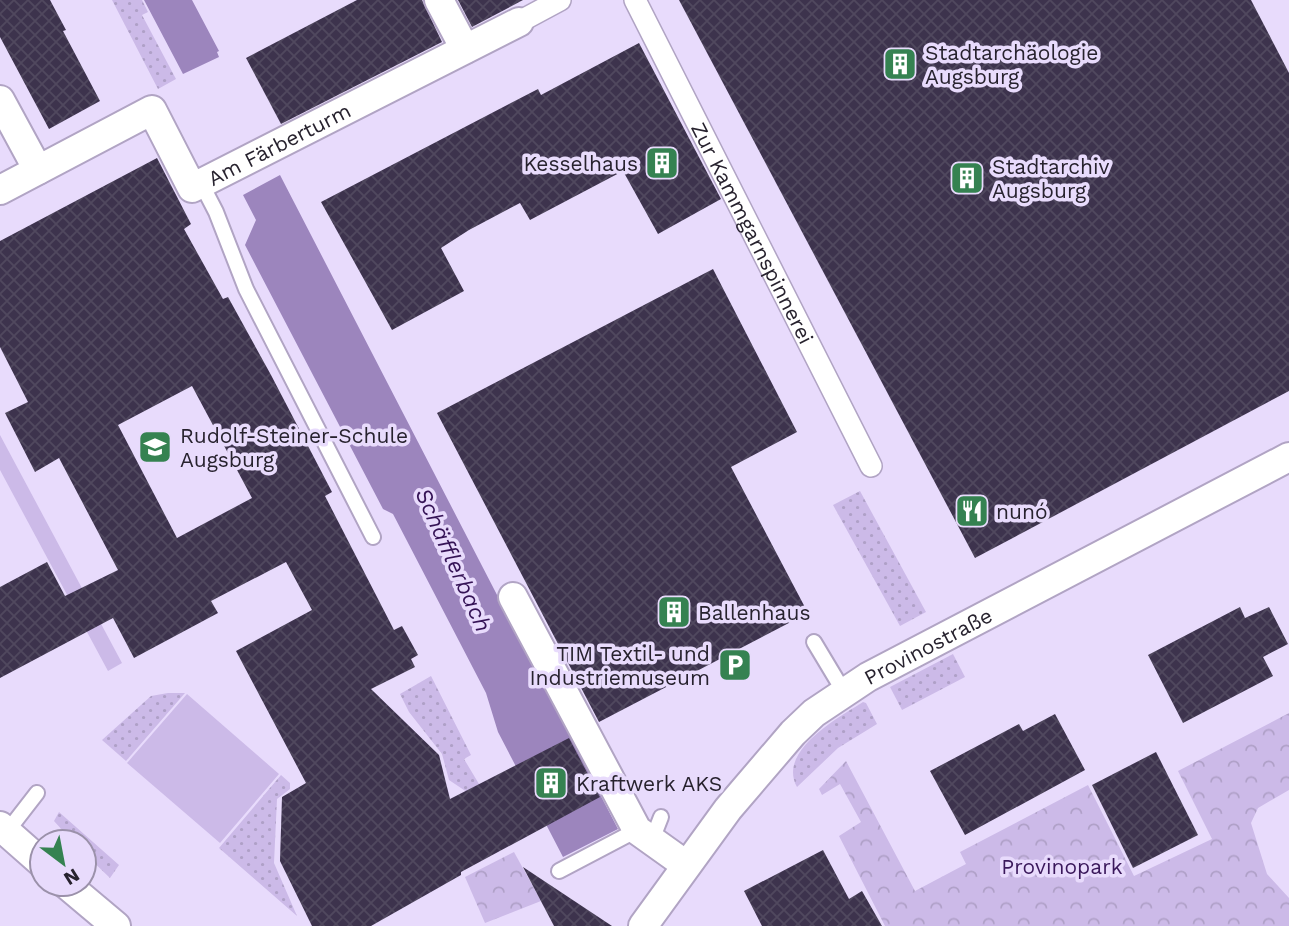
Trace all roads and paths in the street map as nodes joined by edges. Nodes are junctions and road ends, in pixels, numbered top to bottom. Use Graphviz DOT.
graph roads {
  1 [pos="439,0"];
  2 [pos="561,0"];
  3 [pos="635,0"];
  4 [pos="519,22"];
  5 [pos="465,49"];
  6 [pos="0,100"];
  7 [pos="38,170"];
  8 [pos="201,183"];
  9 [pos="0,190"];
  10 [pos="1289,457"];
  11 [pos="871,466"];
  12 [pos="373,537"];
  13 [pos="513,597"];
  14 [pos="814,642"];
  15 [pos="844,692"];
  16 [pos="37,793"];
  17 [pos="3,829"];
  18 [pos="650,829"];
  19 [pos="28,851"];
  20 [pos="686,865"];
  21 [pos="559,871"];
  22 [pos="83,898"];
  23 [pos="116,926"];
  24 [pos="643,926"];
  1 -- 5 [label="street"];
  2 -- 4 [label="street, Am Färberturm"];
  3 -- 11 [label="street, Zur Kammgarnspinnerei"];
  4 -- 5 [label="street, Am Färberturm"];
  5 -- 8 [label="street, Am Färberturm"];
  6 -- 7 [label="street"];
  7 -- 8 [label="street, Am Färberturm"];
  7 -- 9 [label="street, Am Färberturm"];
  8 -- 12 [label="lane"];
  10 -- 15 [label="street, Provinostraße"];
  13 -- 18 [label="street"];
  14 -- 15 [label="lane"];
  15 -- 20 [label="street, Provinostraße"];
  16 -- 17 [label="lane"];
  17 -- 19 [label="street"];
  18 -- 20 [label="street"];
  18 -- 21 [label="lane"];
  20 -- 24 [label="street, Provinostraße"];
  22 -- 23 [label="street"];
}
